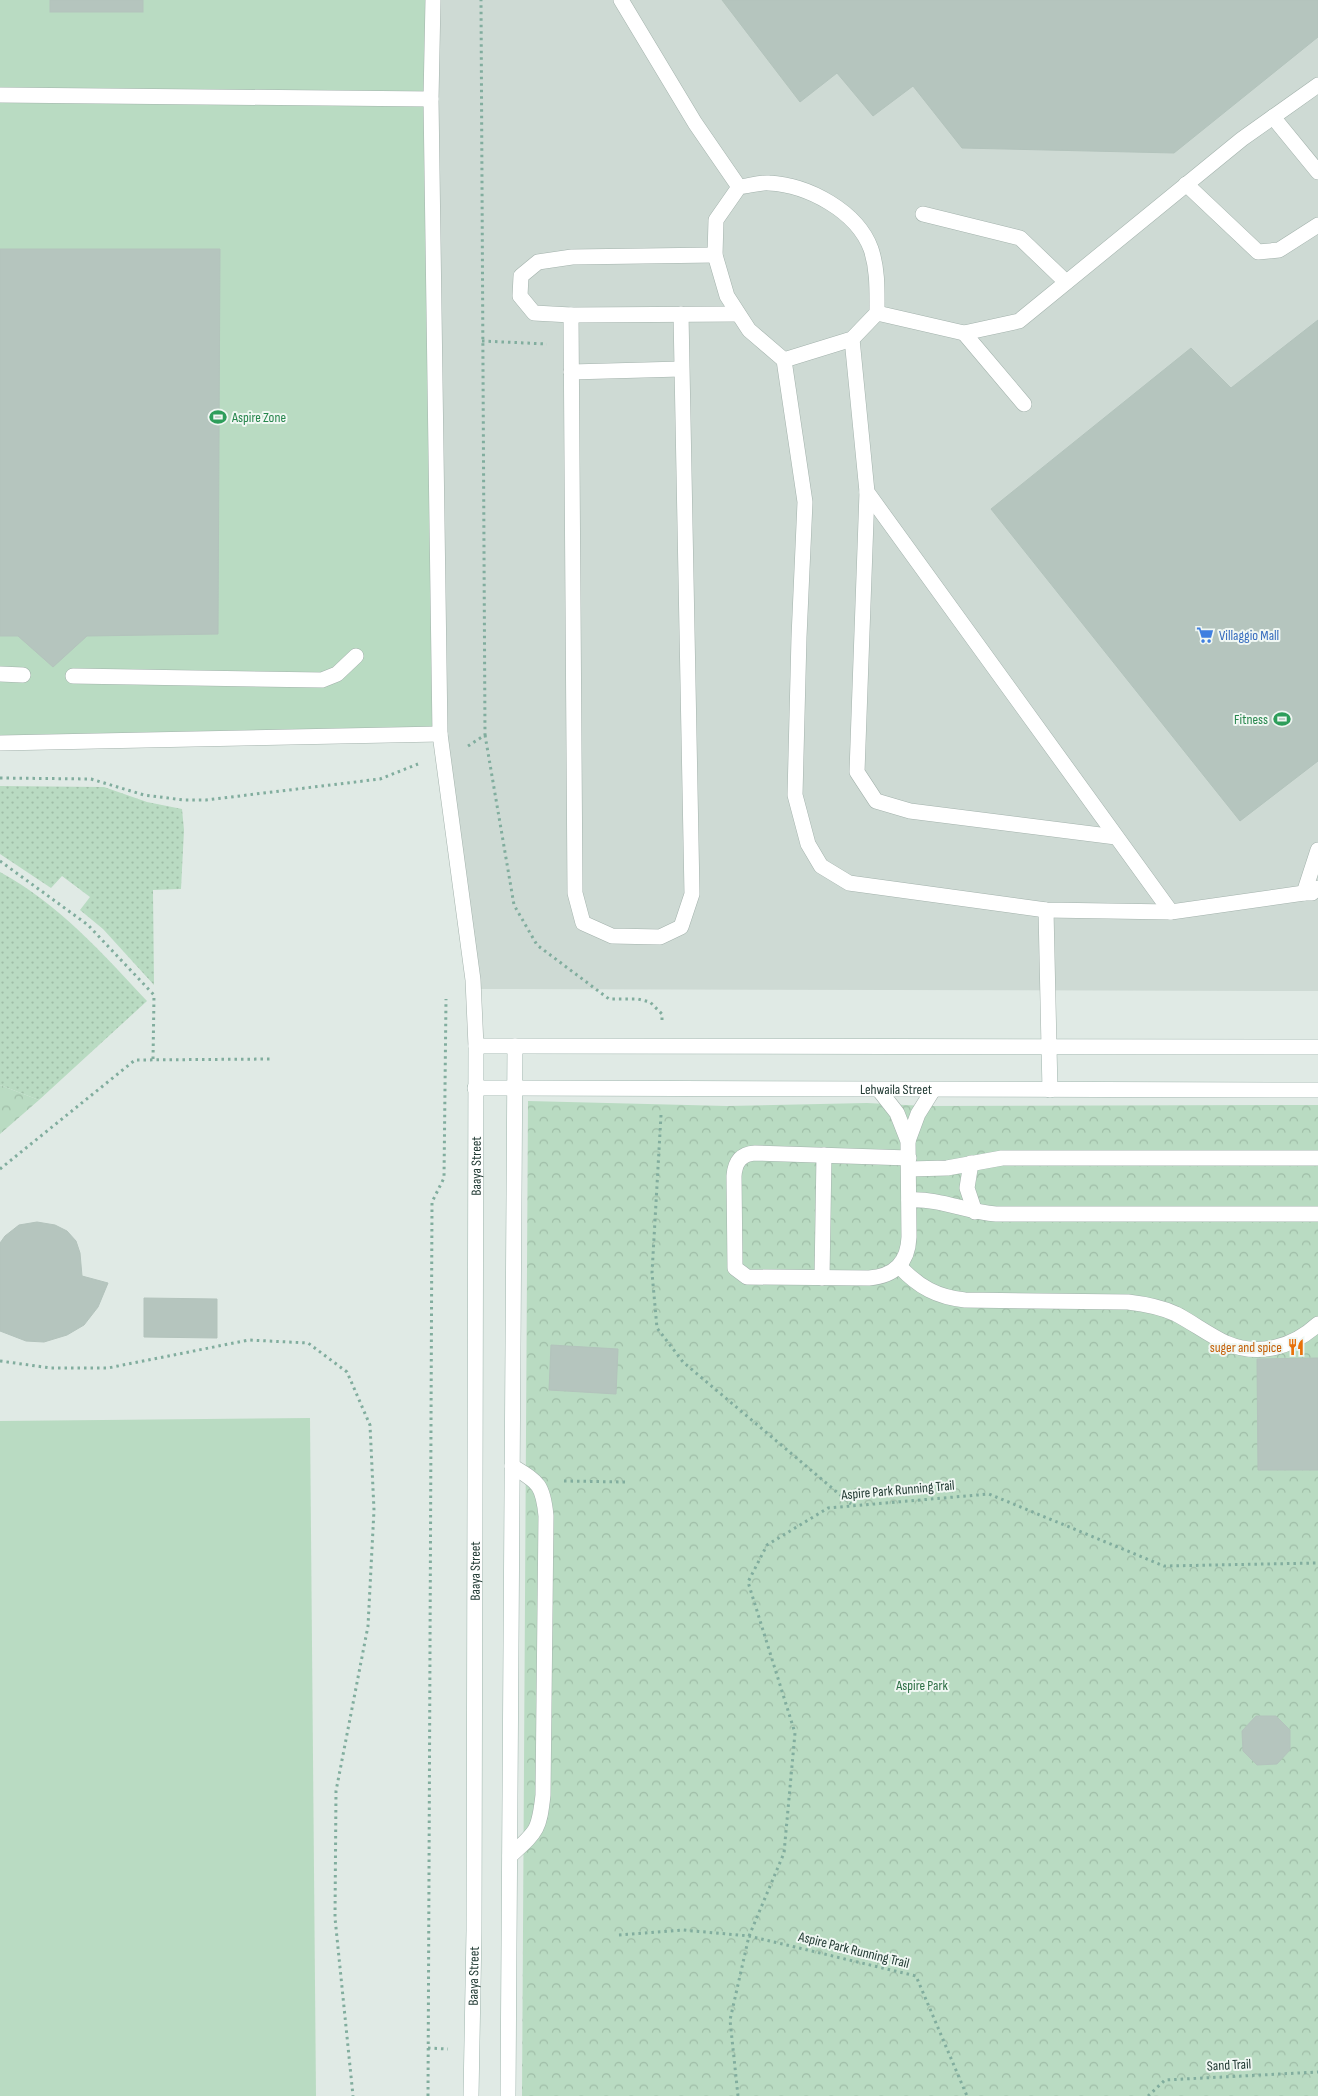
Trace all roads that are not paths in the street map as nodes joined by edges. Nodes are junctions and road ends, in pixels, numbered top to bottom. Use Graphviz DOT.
graph roads {
  1 [pos="433,0"];
  2 [pos="621,0"];
  3 [pos="1318,85"];
  4 [pos="0,95"];
  5 [pos="431,99"];
  6 [pos="1273,117"];
  7 [pos="1318,172"];
  8 [pos="1186,184"];
  9 [pos="739,187"];
  10 [pos="923,214"];
  11 [pos="1318,225"];
  12 [pos="714,255"];
  13 [pos="1066,282"];
  14 [pos="877,313"];
  15 [pos="681,314"];
  16 [pos="738,314"];
  17 [pos="572,316"];
  18 [pos="964,334"];
  19 [pos="852,339"];
  20 [pos="784,360"];
  21 [pos="681,369"];
  22 [pos="572,372"];
  23 [pos="1024,404"];
  24 [pos="867,492"];
  25 [pos="356,656"];
  26 [pos="0,674"];
  27 [pos="24,675"];
  28 [pos="73,676"];
  29 [pos="440,734"];
  30 [pos="0,743"];
  31 [pos="1116,836"];
  32 [pos="1318,850"];
  33 [pos="1313,892"];
  34 [pos="1046,910"];
  35 [pos="1171,912"];
  36 [pos="476,1046"];
  37 [pos="515,1046"];
  38 [pos="1049,1046"];
  39 [pos="1318,1047"];
  40 [pos="476,1088"];
  41 [pos="514,1090"];
  42 [pos="879,1090"];
  43 [pos="933,1090"];
  44 [pos="1050,1090"];
  45 [pos="1318,1090"];
  46 [pos="908,1141"];
  47 [pos="824,1155"];
  48 [pos="1318,1158"];
  49 [pos="909,1163"];
  50 [pos="971,1163"];
  51 [pos="909,1200"];
  52 [pos="975,1212"];
  53 [pos="1318,1214"];
  54 [pos="900,1267"];
  55 [pos="822,1278"];
  56 [pos="1318,1324"];
  57 [pos="512,1466"];
  58 [pos="510,1856"];
  59 [pos="471,2096"];
  60 [pos="508,2096"];
  1 -- 5 [label="street, Baaya Street"];
  2 -- 9 [label="street"];
  3 -- 6 [label="street"];
  4 -- 5 [label="street"];
  5 -- 29 [label="street, Baaya Street"];
  6 -- 7 [label="street"];
  6 -- 8 [label="street"];
  8 -- 11 [label="street"];
  8 -- 13 [label="street"];
  9 -- 12 [label="street"];
  9 -- 14 [label="street"];
  10 -- 13 [label="street"];
  12 -- 16 [label="street"];
  12 -- 17 [label="street"];
  13 -- 18 [label="street"];
  14 -- 18 [label="street"];
  14 -- 19 [label="street"];
  15 -- 16 [label="street"];
  15 -- 17 [label="street"];
  15 -- 21 [label="street"];
  16 -- 20 [label="street"];
  17 -- 22 [label="street"];
  18 -- 23 [label="street"];
  19 -- 20 [label="street"];
  19 -- 24 [label="street"];
  20 -- 34 [label="street"];
  21 -- 22 [label="street"];
  21 -- 22 [label="street"];
  24 -- 31 [label="street"];
  24 -- 31 [label="street"];
  25 -- 28 [label="street"];
  26 -- 27 [label="street"];
  29 -- 30 [label="street"];
  29 -- 36 [label="street, Baaya Street"];
  31 -- 35 [label="street"];
  32 -- 33 [label="street"];
  33 -- 35 [label="street"];
  34 -- 35 [label="street"];
  34 -- 38 [label="street"];
  36 -- 37 [label="street"];
  36 -- 40 [label="street, Baaya Street"];
  37 -- 38 [label="street"];
  37 -- 41 [label="street"];
  38 -- 39 [label="street"];
  38 -- 44 [label="street"];
  40 -- 41 [label="street, Lehwaila Street"];
  40 -- 59 [label="street, Baaya Street"];
  41 -- 42 [label="street, Lehwaila Street"];
  41 -- 57 [label="street"];
  42 -- 43 [label="street, Lehwaila Street"];
  42 -- 46 [label="street"];
  43 -- 44 [label="street, Lehwaila Street"];
  43 -- 46 [label="street"];
  44 -- 45 [label="street, Lehwaila Street"];
  46 -- 49 [label="street"];
  47 -- 49 [label="street"];
  47 -- 55 [label="street"];
  47 -- 55 [label="street"];
  48 -- 50 [label="street"];
  49 -- 50 [label="street"];
  49 -- 51 [label="street"];
  50 -- 52 [label="street"];
  51 -- 52 [label="street"];
  51 -- 54 [label="street"];
  52 -- 53 [label="street"];
  54 -- 55 [label="street"];
  54 -- 56 [label="street"];
  57 -- 58 [label="street"];
  57 -- 58 [label="street"];
  58 -- 60 [label="street"];
}
